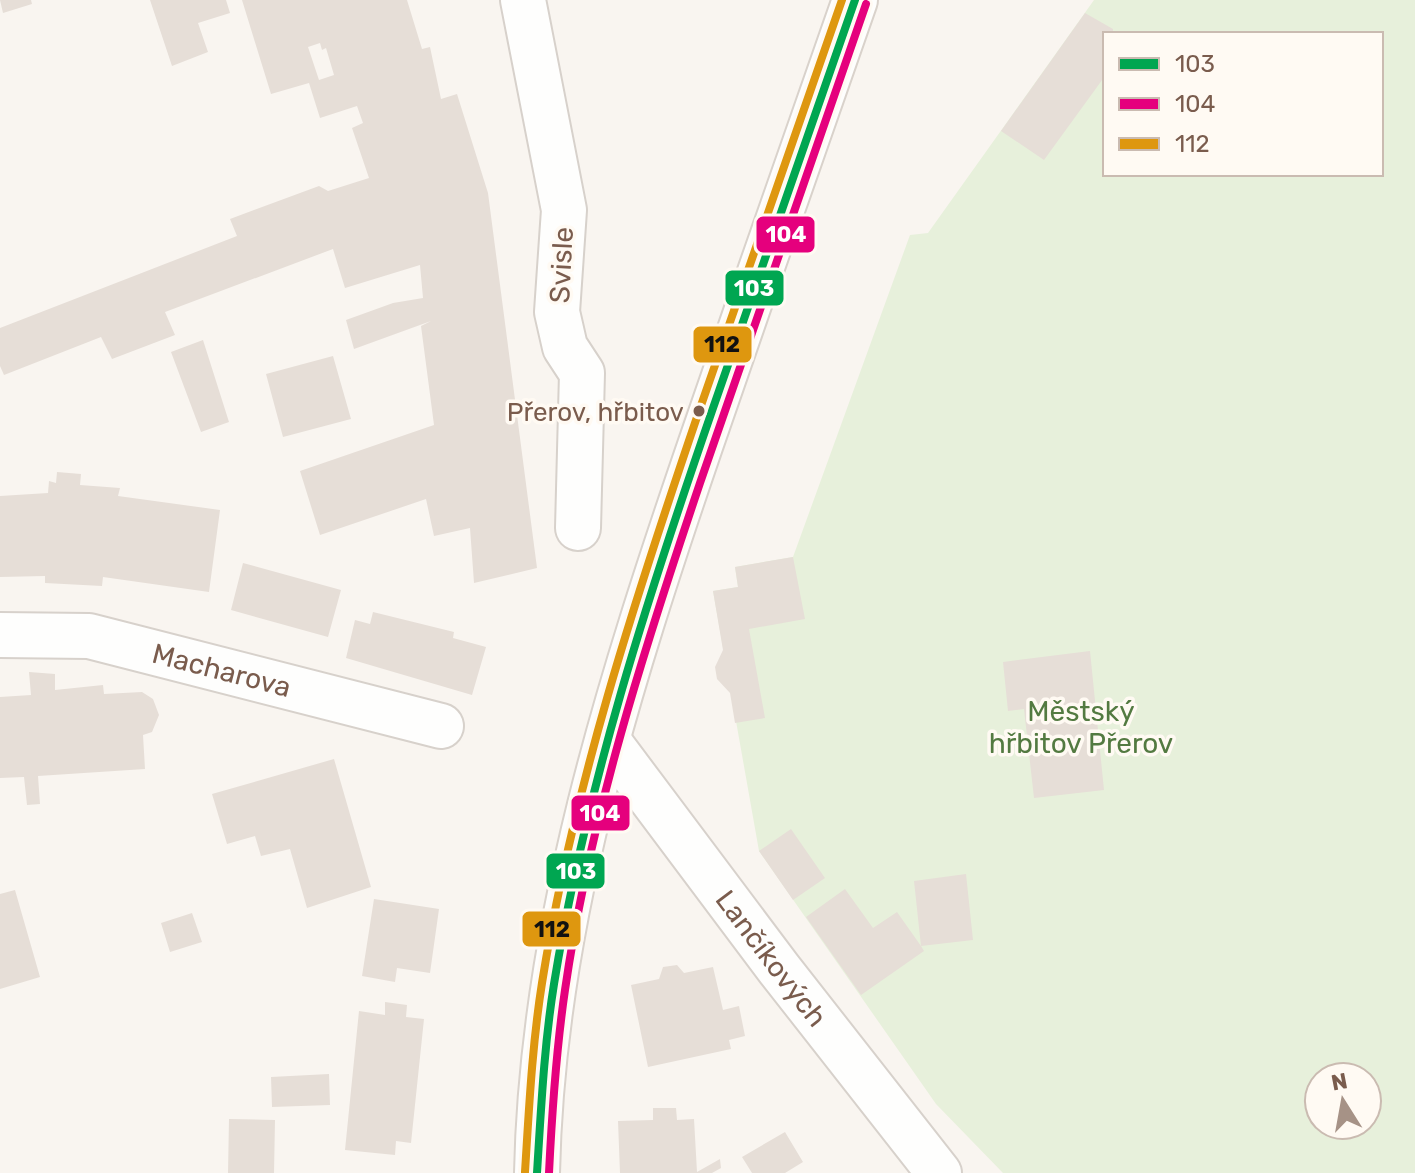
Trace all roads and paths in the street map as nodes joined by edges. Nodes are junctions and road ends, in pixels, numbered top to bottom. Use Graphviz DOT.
graph roads {
  1 [pos="523,0"];
  2 [pos="855,0"];
  3 [pos="578,528"];
  4 [pos="0,635"];
  5 [pos="441,726"];
  6 [pos="608,741"];
  7 [pos="537,1173"];
  8 [pos="939,1173"];
  1 -- 3 [label="street, Svisle"];
  2 -- 6 [label="street"];
  4 -- 5 [label="street, Macharova"];
  6 -- 7 [label="street"];
  6 -- 8 [label="street, Lančíkových"];
}
